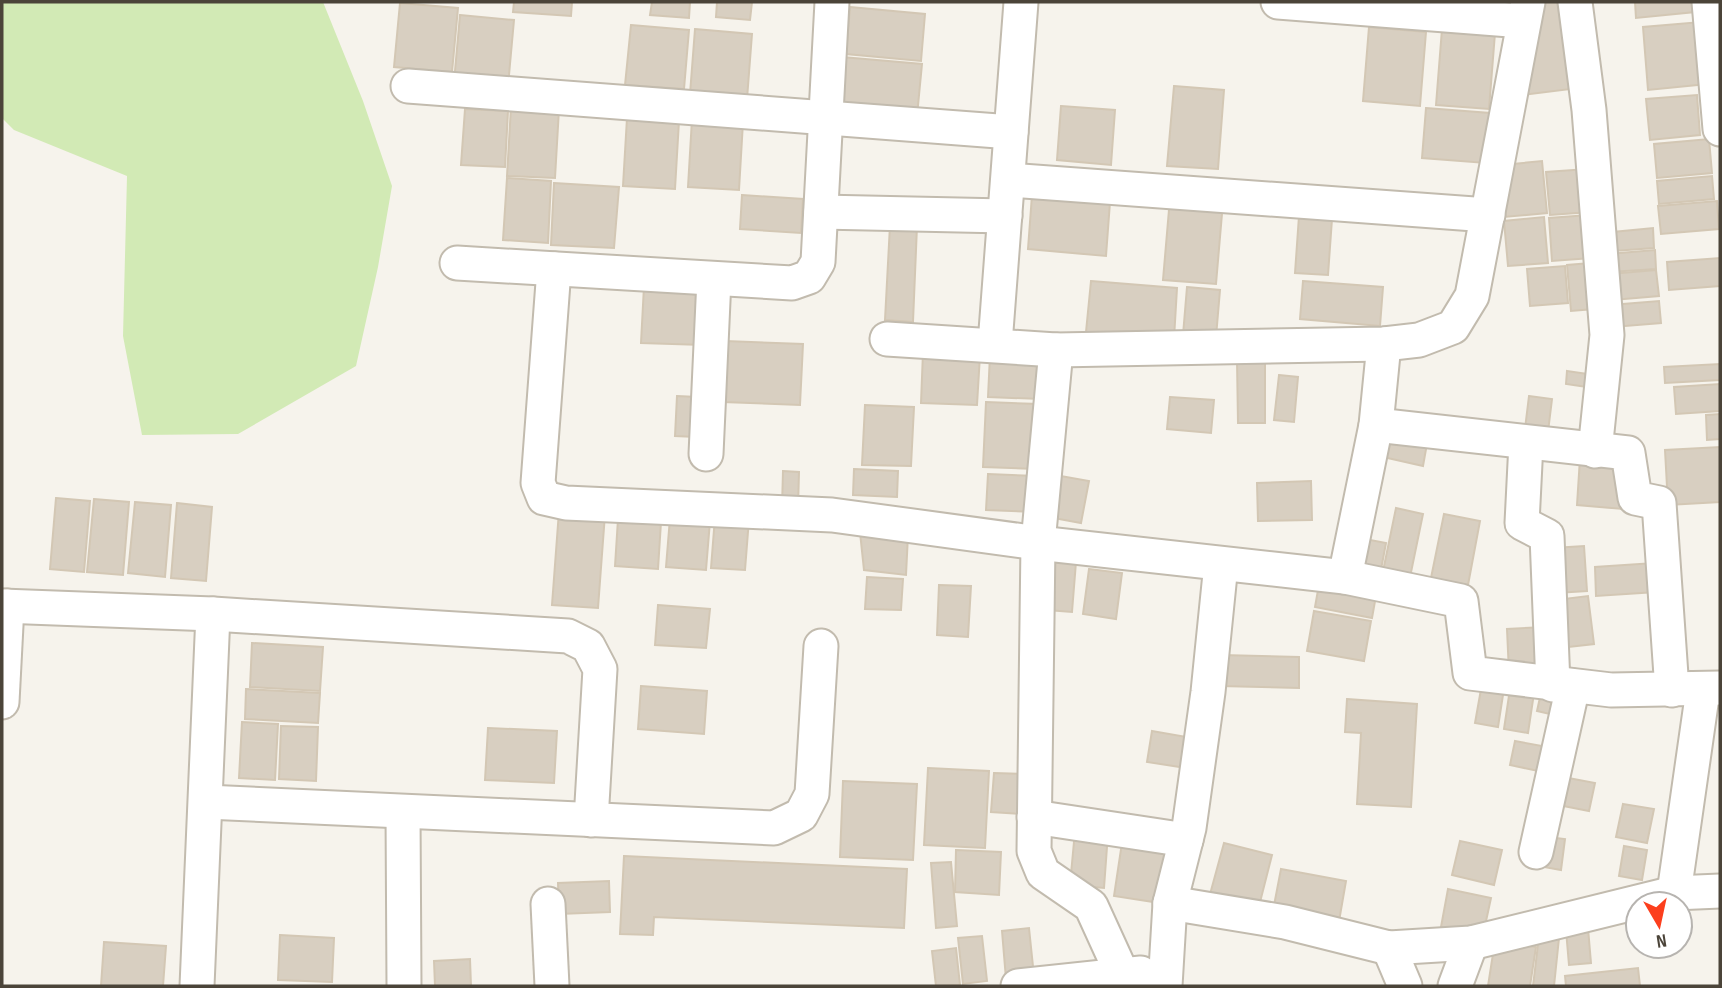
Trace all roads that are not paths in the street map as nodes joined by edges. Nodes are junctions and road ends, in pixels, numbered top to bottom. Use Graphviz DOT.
graph roads {
  1 [pos="832,2"];
  2 [pos="1021,2"];
  3 [pos="1278,2"];
  4 [pos="1575,2"];
  5 [pos="1709,2"];
  6 [pos="1526,11"];
  7 [pos="408,86"];
  8 [pos="826,118"];
  9 [pos="1720,129"];
  10 [pos="1012,132"];
  11 [pos="1009,180"];
  12 [pos="821,212"];
  13 [pos="1488,215"];
  14 [pos="1005,216"];
  15 [pos="457,263"];
  16 [pos="554,269"];
  17 [pos="714,279"];
  18 [pos="887,340"];
  19 [pos="995,344"];
  20 [pos="1384,344"];
  21 [pos="1056,350"];
  22 [pos="1376,425"];
  23 [pos="1526,443"];
  24 [pos="1595,451"];
  25 [pos="706,454"];
  26 [pos="1038,543"];
  27 [pos="1222,564"];
  28 [pos="1345,577"];
  29 [pos="5,606"];
  30 [pos="213,614"];
  31 [pos="821,646"];
  32 [pos="1563,685"];
  33 [pos="1698,689"];
  34 [pos="2,702"];
  35 [pos="206,802"];
  36 [pos="403,812"];
  37 [pos="1034,817"];
  38 [pos="591,820"];
  39 [pos="1186,840"];
  40 [pos="1536,852"];
  41 [pos="1674,890"];
  42 [pos="1720,891"];
  43 [pos="1694,892"];
  44 [pos="1170,903"];
  45 [pos="548,904"];
  46 [pos="1624,905"];
  47 [pos="1471,943"];
  48 [pos="1389,948"];
  49 [pos="1122,974"];
  50 [pos="1165,979"];
  51 [pos="197,986"];
  52 [pos="404,986"];
  53 [pos="552,986"];
  54 [pos="1018,986"];
  55 [pos="1405,986"];
  56 [pos="1455,986"];
  1 -- 8 [label="street"];
  2 -- 10 [label="street"];
  3 -- 6 [label="street"];
  4 -- 24 [label="street"];
  5 -- 9 [label="street"];
  6 -- 13 [label="street"];
  7 -- 8 [label="street"];
  8 -- 10 [label="street"];
  8 -- 12 [label="street"];
  10 -- 11 [label="street"];
  11 -- 13 [label="street"];
  11 -- 14 [label="street"];
  12 -- 14 [label="street"];
  12 -- 17 [label="street"];
  13 -- 20 [label="street"];
  14 -- 19 [label="street"];
  15 -- 16 [label="street"];
  16 -- 17 [label="street"];
  16 -- 26 [label="street"];
  17 -- 25 [label="street"];
  18 -- 19 [label="street"];
  19 -- 21 [label="street"];
  20 -- 21 [label="street"];
  20 -- 22 [label="street"];
  21 -- 26 [label="street"];
  22 -- 23 [label="street"];
  22 -- 28 [label="street"];
  23 -- 24 [label="street"];
  23 -- 32 [label="street"];
  24 -- 33 [label="street"];
  26 -- 27 [label="street"];
  26 -- 37 [label="street"];
  27 -- 28 [label="street"];
  27 -- 39 [label="street"];
  28 -- 32 [label="street"];
  29 -- 30 [label="street"];
  29 -- 34 [label="street"];
  30 -- 35 [label="street"];
  30 -- 38 [label="street"];
  31 -- 38 [label="street"];
  32 -- 33 [label="street"];
  32 -- 40 [label="street"];
  33 -- 41 [label="street"];
  35 -- 36 [label="street"];
  35 -- 51 [label="street"];
  36 -- 38 [label="street"];
  36 -- 52 [label="street"];
  37 -- 39 [label="street"];
  37 -- 49 [label="street"];
  39 -- 44 [label="street"];
  42 -- 43 [label="street"];
  44 -- 48 [label="street"];
  44 -- 50 [label="street"];
  45 -- 53 [label="street"];
  46 -- 47 [label="street"];
  47 -- 48 [label="street"];
  47 -- 56 [label="street"];
  48 -- 55 [label="street"];
  49 -- 50 [label="street"];
  49 -- 54 [label="street"];
}
